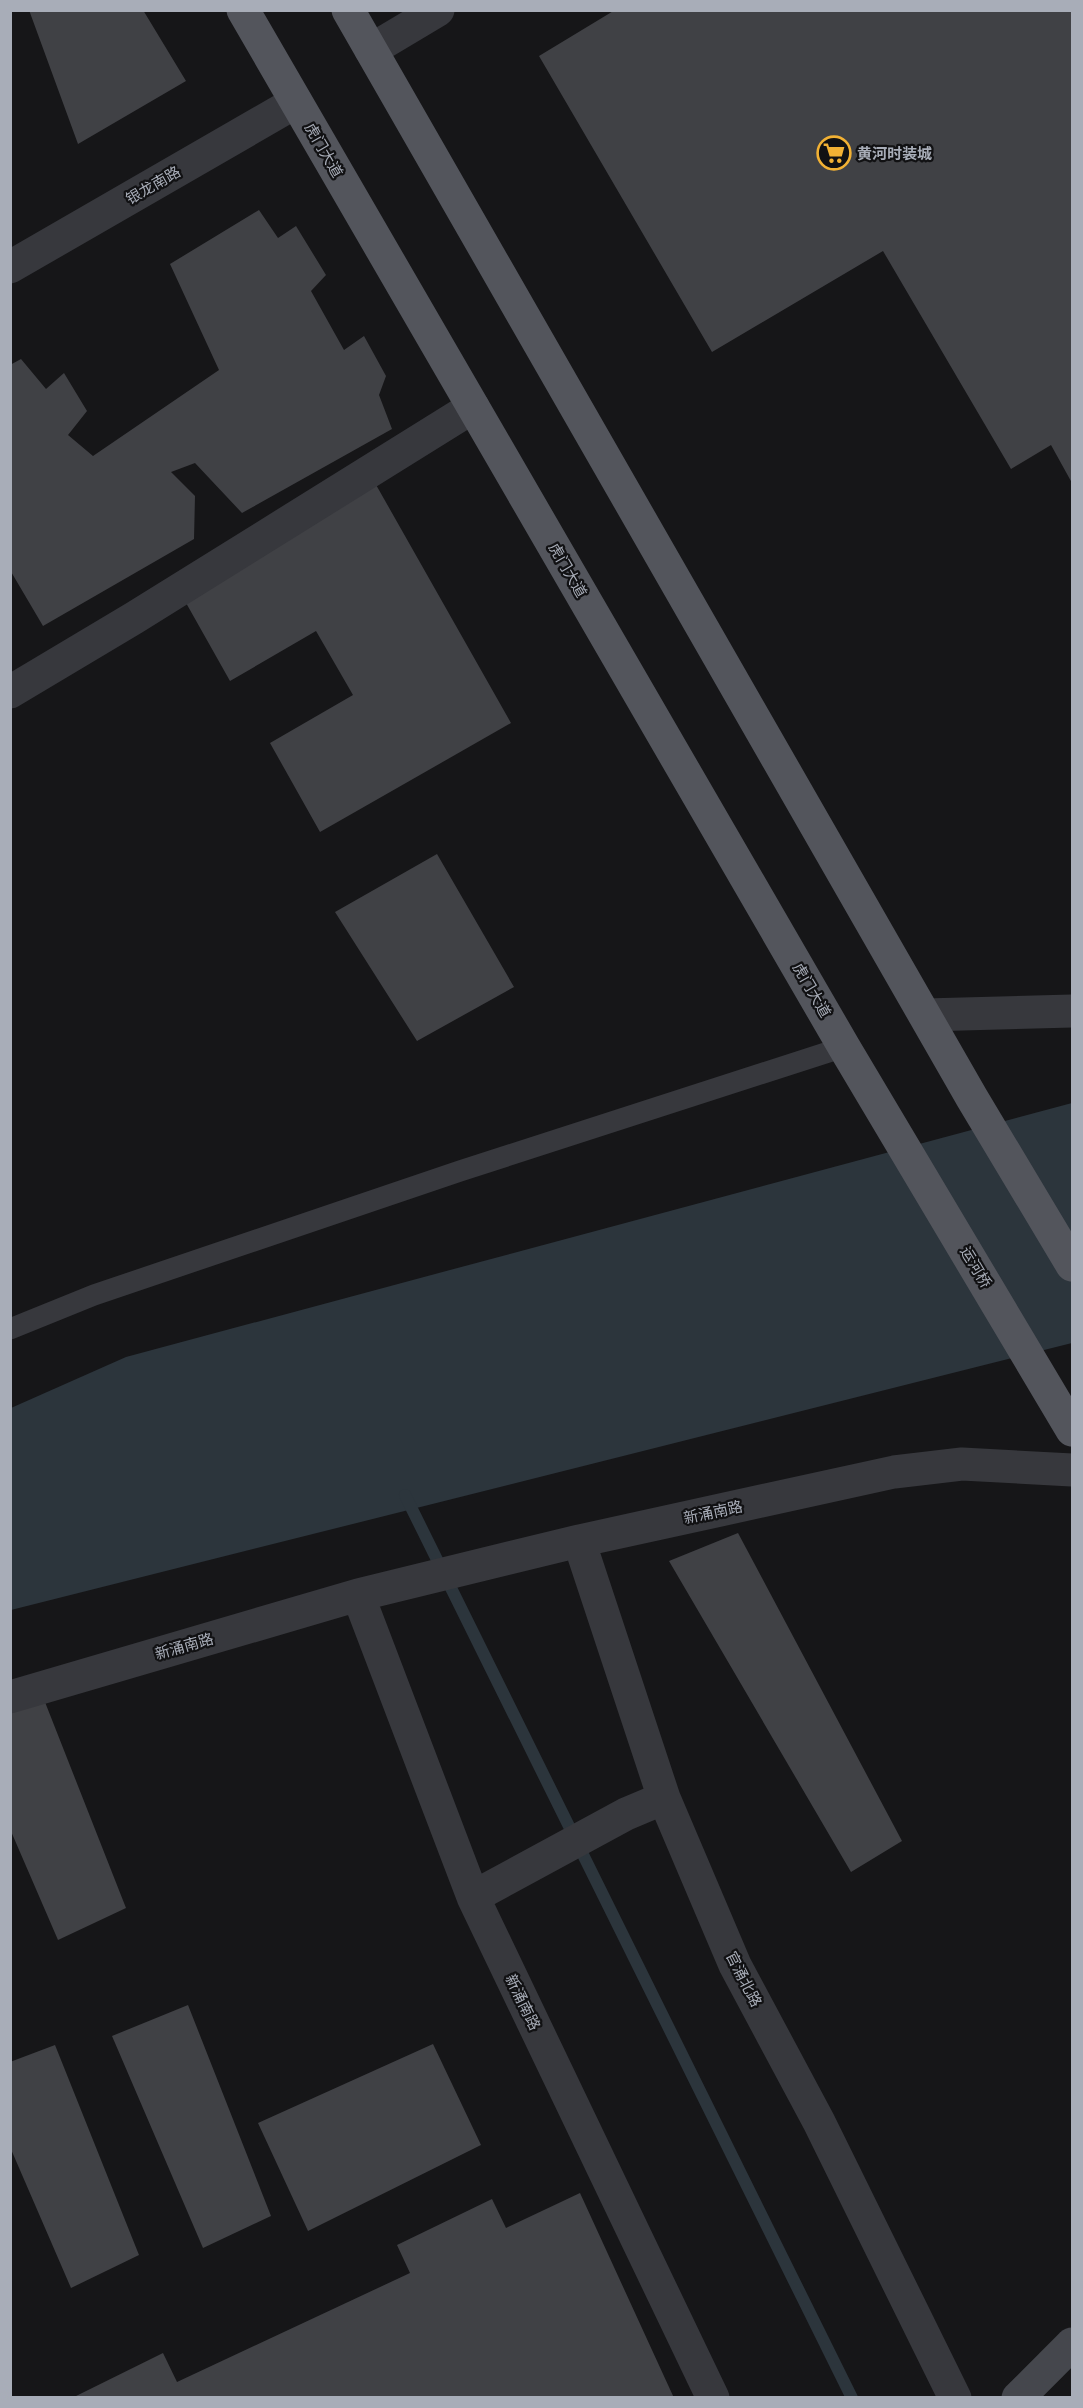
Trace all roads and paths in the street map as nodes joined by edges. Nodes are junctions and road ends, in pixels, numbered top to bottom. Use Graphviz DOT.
graph roads {
  1 [pos="243,10"];
  2 [pos="348,10"];
  3 [pos="438,10"];
  4 [pos="370,50"];
  5 [pos="296,102"];
  6 [pos="10,267"];
  7 [pos="473,407"];
  8 [pos="10,692"];
  9 [pos="1072,1011"];
  10 [pos="925,1015"];
  11 [pos="844,1047"];
  12 [pos="892,1129"];
  13 [pos="1072,1265"];
  14 [pos="10,1329"];
  15 [pos="1066,1417"];
  16 [pos="1072,1470"];
  17 [pos="579,1541"];
  18 [pos="358,1595"];
  19 [pos="10,1697"];
  20 [pos="664,1798"];
  21 [pos="473,1897"];
  22 [pos="1072,2344"];
  23 [pos="713,2397"];
  24 [pos="955,2397"];
  25 [pos="1018,2397"];
  1 -- 5 [label="main road, 虎门大道"];
  2 -- 4 [label="main road"];
  3 -- 4 [label="street"];
  4 -- 10 [label="main road"];
  5 -- 6 [label="street, 银龙南路"];
  5 -- 7 [label="main road, 虎门大道"];
  7 -- 8 [label="street"];
  7 -- 11 [label="main road, 虎门大道"];
  9 -- 10 [label="street"];
  10 -- 13 [label="main road"];
  11 -- 12 [label="main road, 虎门大道"];
  11 -- 14 [label="lane"];
  12 -- 15 [label="main road, 运河桥"];
  16 -- 17 [label="street, 新涌南路"];
  17 -- 18 [label="street, 新涌南路"];
  17 -- 20 [label="street, 官涌北路"];
  18 -- 19 [label="street, 新涌南路"];
  18 -- 21 [label="street, 新涌南路"];
  20 -- 21 [label="street"];
  20 -- 24 [label="street, 官涌北路"];
  21 -- 23 [label="street, 新涌南路"];
  22 -- 25 [label="main road"];
}
